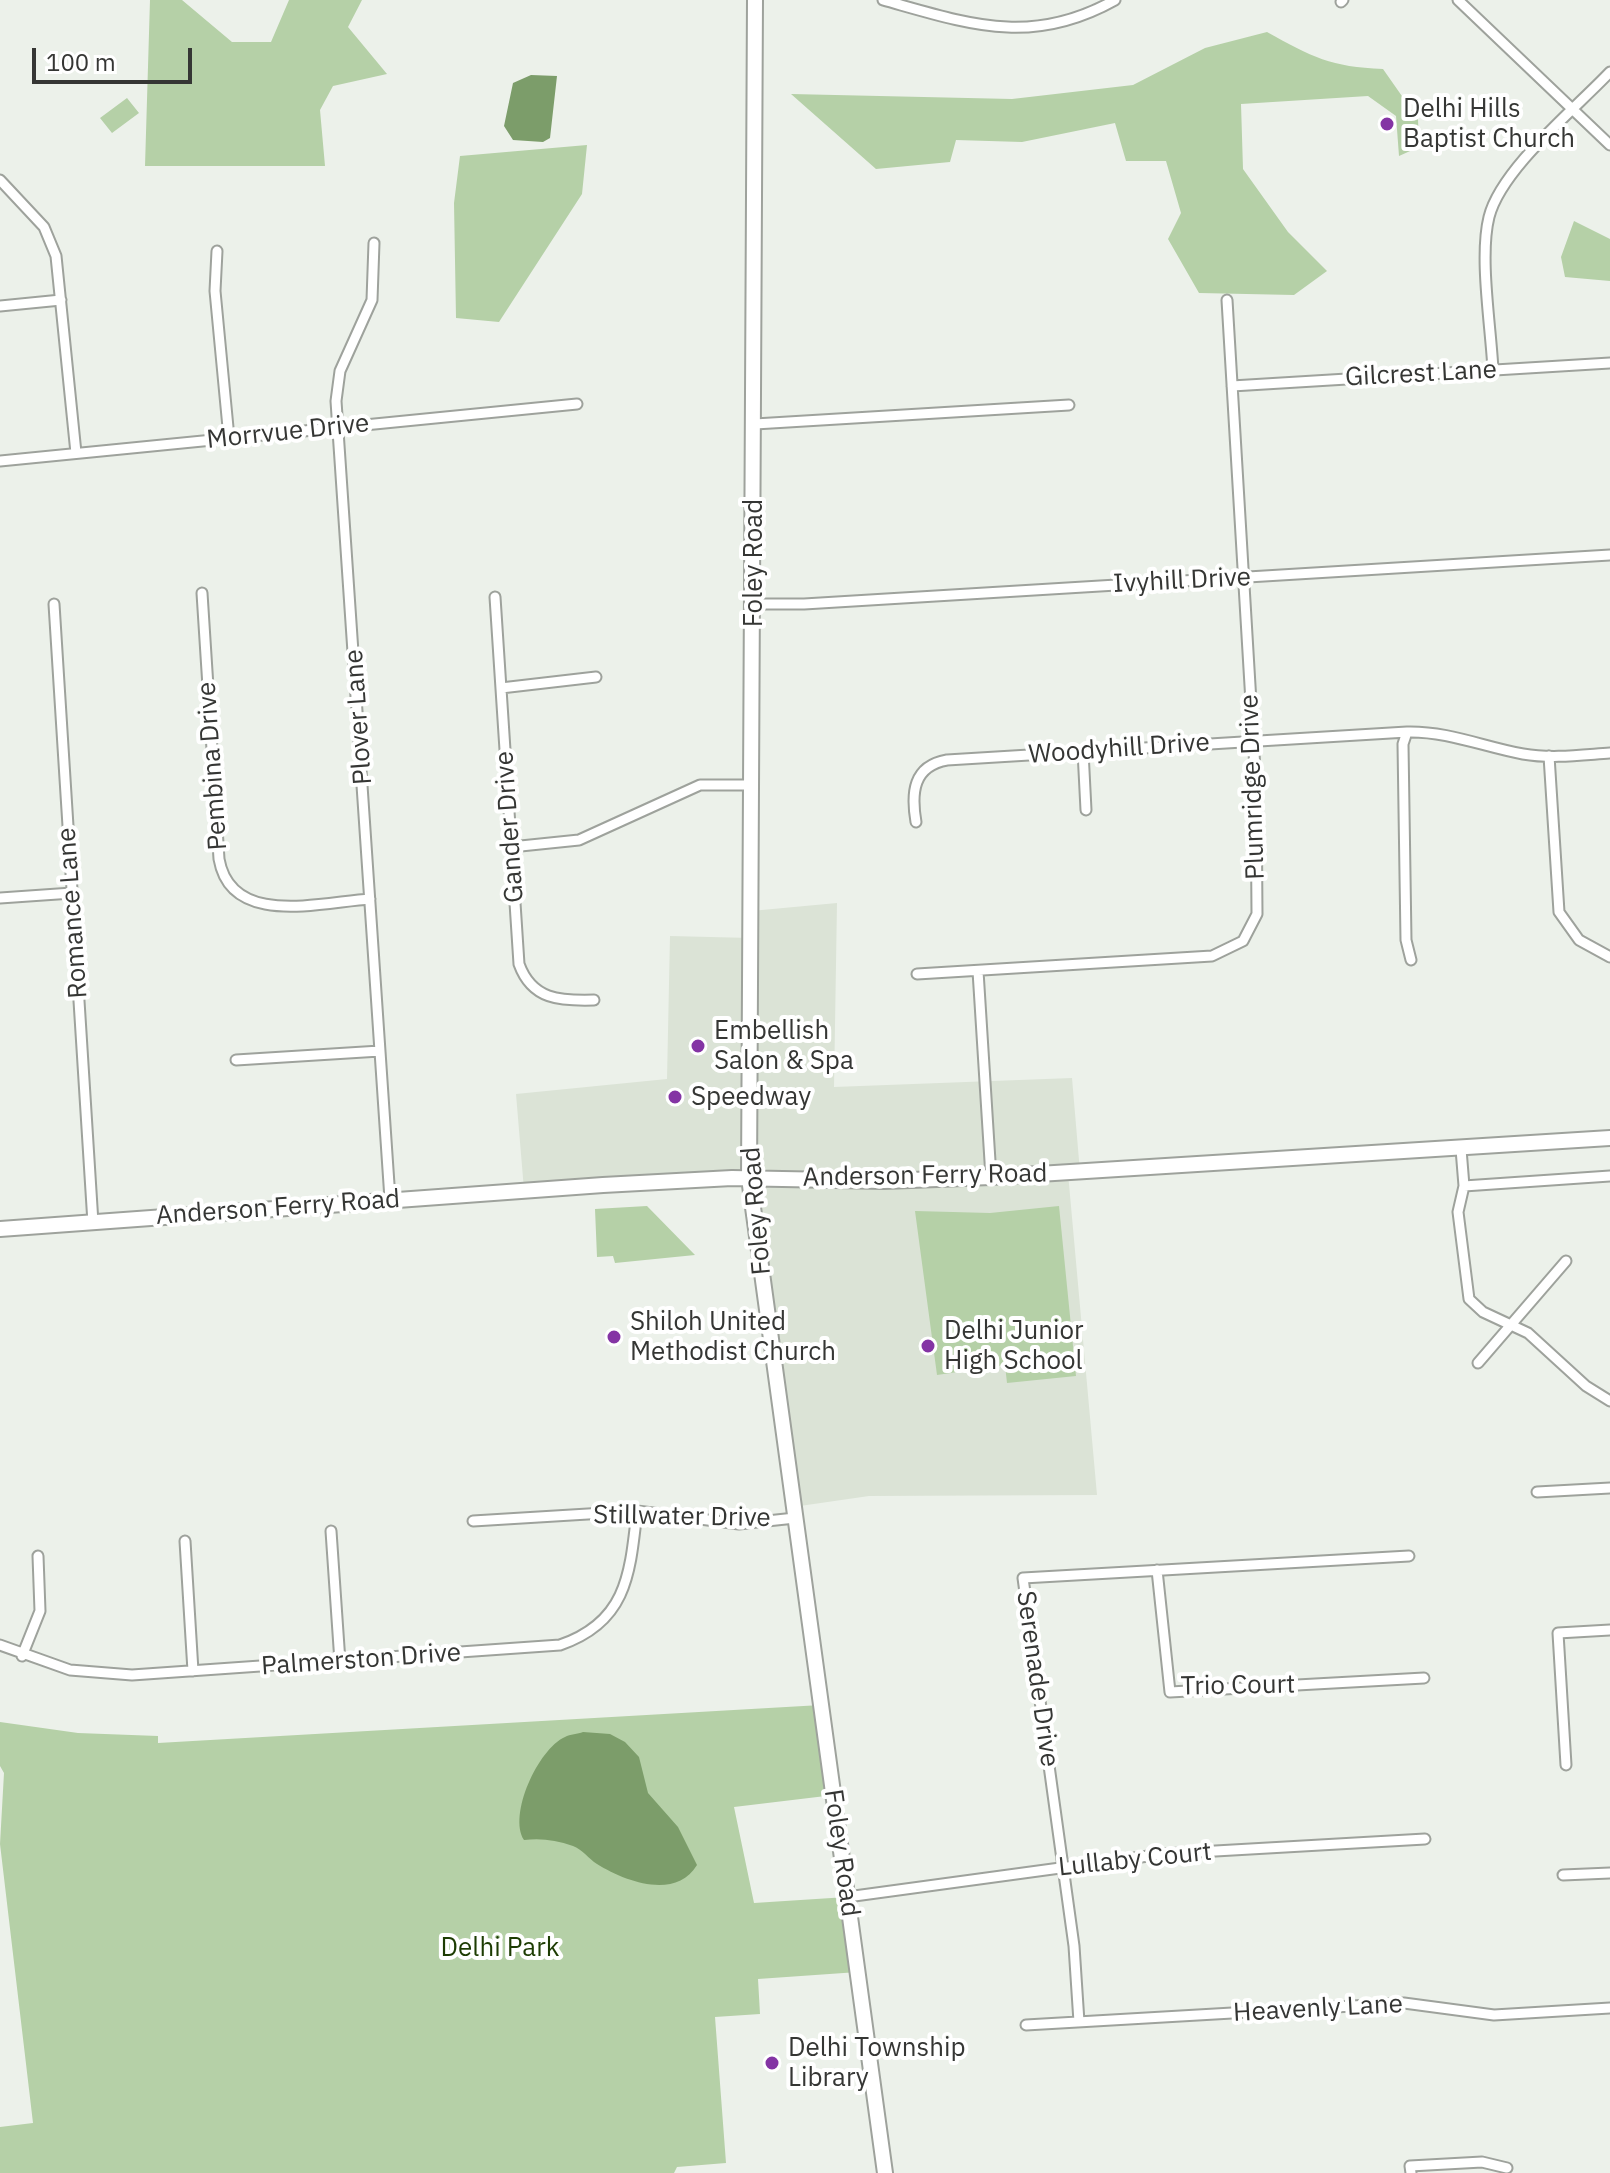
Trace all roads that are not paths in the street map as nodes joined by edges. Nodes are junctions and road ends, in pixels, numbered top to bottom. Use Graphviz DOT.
graph roads {
  1 [pos="755,0"];
  2 [pos="883,0"];
  3 [pos="1115,0"];
  4 [pos="1458,0"];
  5 [pos="1104,3"];
  6 [pos="1610,72"];
  7 [pos="1571,112"];
  8 [pos="1610,145"];
  9 [pos="0,180"];
  10 [pos="374,243"];
  11 [pos="217,251"];
  12 [pos="61,300"];
  13 [pos="1227,300"];
  14 [pos="0,306"];
  15 [pos="1610,363"];
  16 [pos="1493,370"];
  17 [pos="1232,386"];
  18 [pos="577,404"];
  19 [pos="1069,405"];
  20 [pos="755,424"];
  21 [pos="338,427"];
  22 [pos="229,438"];
  23 [pos="76,453"];
  24 [pos="0,461"];
  25 [pos="1610,555"];
  26 [pos="1244,577"];
  27 [pos="202,593"];
  28 [pos="495,597"];
  29 [pos="54,604"];
  30 [pos="753,604"];
  31 [pos="596,677"];
  32 [pos="501,688"];
  33 [pos="1407,732"];
  34 [pos="1254,741"];
  35 [pos="1083,751"];
  36 [pos="1610,753"];
  37 [pos="1549,756"];
  38 [pos="752,785"];
  39 [pos="1086,810"];
  40 [pos="916,822"];
  41 [pos="511,847"];
  42 [pos="72,893"];
  43 [pos="0,898"];
  44 [pos="370,899"];
  45 [pos="1610,957"];
  46 [pos="1411,960"];
  47 [pos="978,971"];
  48 [pos="917,974"];
  49 [pos="594,1000"];
  50 [pos="380,1051"];
  51 [pos="236,1060"];
  52 [pos="1610,1138"];
  53 [pos="1461,1149"];
  54 [pos="1610,1176"];
  55 [pos="991,1177"];
  56 [pos="749,1178"];
  57 [pos="1464,1186"];
  58 [pos="390,1199"];
  59 [pos="93,1223"];
  60 [pos="0,1229"];
  61 [pos="1566,1261"];
  62 [pos="1511,1324"];
  63 [pos="1478,1363"];
  64 [pos="1610,1401"];
  65 [pos="1610,1488"];
  66 [pos="1537,1492"];
  67 [pos="637,1511"];
  68 [pos="795,1518"];
  69 [pos="473,1521"];
  70 [pos="331,1531"];
  71 [pos="185,1541"];
  72 [pos="38,1556"];
  73 [pos="1409,1556"];
  74 [pos="1157,1570"];
  75 [pos="1610,1630"];
  76 [pos="0,1645"];
  77 [pos="22,1656"];
  78 [pos="340,1662"];
  79 [pos="193,1671"];
  80 [pos="1424,1678"];
  81 [pos="1566,1765"];
  82 [pos="1425,1839"];
  83 [pos="1064,1867"];
  84 [pos="1610,1873"];
  85 [pos="1563,1875"];
  86 [pos="847,1897"];
  87 [pos="1610,2008"];
  88 [pos="1079,2022"];
  89 [pos="1026,2025"];
  90 [pos="1507,2168"];
  91 [pos="885,2173"];
  92 [pos="1411,2173"];
  1 -- 20 [label="street, Foley Road"];
  2 -- 5 [label="street"];
  3 -- 5 [label="street"];
  4 -- 7 [label="street"];
  6 -- 7 [label="street"];
  7 -- 8 [label="street"];
  7 -- 16 [label="street"];
  9 -- 12 [label="street"];
  10 -- 21 [label="street, Plover Lane"];
  11 -- 22 [label="street"];
  12 -- 14 [label="street"];
  12 -- 23 [label="street"];
  13 -- 17 [label="street, Plumridge Drive"];
  15 -- 16 [label="street, Gilcrest Lane"];
  16 -- 17 [label="street, Gilcrest Lane"];
  17 -- 26 [label="street, Plumridge Drive"];
  18 -- 21 [label="street, Morrvue Drive"];
  19 -- 20 [label="street"];
  20 -- 30 [label="street, Foley Road"];
  21 -- 22 [label="street, Morrvue Drive"];
  21 -- 44 [label="street, Plover Lane"];
  22 -- 23 [label="street, Morrvue Drive"];
  23 -- 24 [label="street, Morrvue Drive"];
  25 -- 26 [label="street, Ivyhill Drive"];
  26 -- 30 [label="street, Ivyhill Drive"];
  26 -- 34 [label="street, Plumridge Drive"];
  27 -- 44 [label="street, Pembina Drive"];
  28 -- 32 [label="street, Gander Drive"];
  29 -- 42 [label="street, Romance Lane"];
  30 -- 38 [label="street, Foley Road"];
  31 -- 32 [label="street"];
  32 -- 41 [label="street, Gander Drive"];
  33 -- 34 [label="street, Woodyhill Drive"];
  33 -- 37 [label="street, Woodyhill Drive"];
  33 -- 46 [label="street"];
  34 -- 35 [label="street, Woodyhill Drive"];
  34 -- 47 [label="street, Plumridge Drive"];
  35 -- 39 [label="street"];
  35 -- 40 [label="street, Woodyhill Drive"];
  36 -- 37 [label="street, Woodyhill Drive"];
  37 -- 45 [label="street"];
  38 -- 41 [label="street"];
  38 -- 56 [label="street, Foley Road"];
  41 -- 49 [label="street, Gander Drive"];
  42 -- 43 [label="street"];
  42 -- 59 [label="street, Romance Lane"];
  44 -- 50 [label="street, Plover Lane"];
  47 -- 48 [label="street, Plumridge Drive"];
  47 -- 55 [label="street"];
  50 -- 51 [label="street"];
  50 -- 58 [label="street, Plover Lane"];
  52 -- 53 [label="street, Anderson Ferry Road"];
  53 -- 55 [label="street, Anderson Ferry Road"];
  53 -- 57 [label="street"];
  54 -- 57 [label="street"];
  55 -- 56 [label="street, Anderson Ferry Road"];
  56 -- 58 [label="street, Anderson Ferry Road"];
  56 -- 68 [label="street, Foley Road"];
  57 -- 62 [label="street"];
  58 -- 59 [label="street, Anderson Ferry Road"];
  59 -- 60 [label="street, Anderson Ferry Road"];
  61 -- 62 [label="street"];
  62 -- 63 [label="street"];
  62 -- 64 [label="street"];
  65 -- 66 [label="street"];
  67 -- 68 [label="street, Stillwater Drive"];
  67 -- 69 [label="street, Stillwater Drive"];
  67 -- 78 [label="street, Palmerston Drive"];
  68 -- 86 [label="street, Foley Road"];
  70 -- 78 [label="street"];
  71 -- 79 [label="street"];
  72 -- 77 [label="street"];
  73 -- 74 [label="street, Serenade Drive"];
  74 -- 80 [label="street, Trio Court"];
  74 -- 83 [label="street, Serenade Drive"];
  75 -- 81 [label="street"];
  76 -- 77 [label="street, Palmerston Drive"];
  77 -- 79 [label="street, Palmerston Drive"];
  78 -- 79 [label="street, Palmerston Drive"];
  82 -- 83 [label="street, Lullaby Court"];
  83 -- 86 [label="street, Lullaby Court"];
  83 -- 88 [label="street, Serenade Drive"];
  84 -- 85 [label="street"];
  86 -- 91 [label="street, Foley Road"];
  87 -- 88 [label="street, Heavenly Lane"];
  88 -- 89 [label="street, Heavenly Lane"];
  90 -- 92 [label="street"];
}
